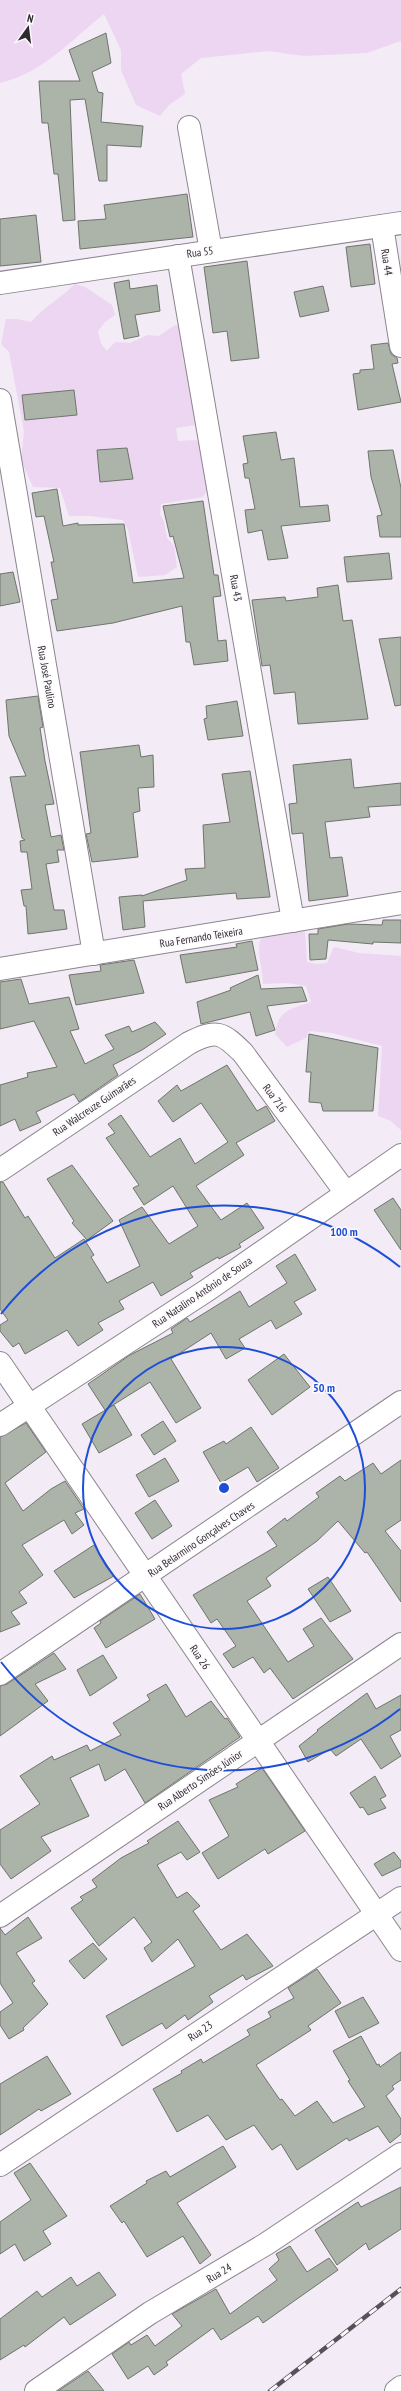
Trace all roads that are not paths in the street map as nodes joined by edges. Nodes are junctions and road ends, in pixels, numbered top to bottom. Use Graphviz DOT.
graph roads {
  1 [pos="189,127"];
  2 [pos="391,224"];
  3 [pos="211,251"];
  4 [pos="178,256"];
  5 [pos="0,283"];
  6 [pos="401,346"];
  7 [pos="0,400"];
  8 [pos="401,903"];
  9 [pos="293,921"];
  10 [pos="94,954"];
  11 [pos="0,970"];
  12 [pos="189,1043"];
  13 [pos="401,1155"];
  14 [pos="0,1170"];
  15 [pos="346,1193"];
  16 [pos="0,1363"];
  17 [pos="401,1402"];
  18 [pos="28,1405"];
  19 [pos="0,1425"];
  20 [pos="146,1576"];
  21 [pos="401,1644"];
  22 [pos="0,1674"];
  23 [pos="257,1742"];
  24 [pos="401,1898"];
  25 [pos="376,1915"];
  26 [pos="0,1916"];
  27 [pos="401,1950"];
  28 [pos="401,2154"];
  29 [pos="0,2165"];
  30 [pos="401,2387"];
  31 [pos="36,2391"];
  32 [pos="396,2391"];
  1 -- 3 [label="street"];
  2 -- 3 [label="street, Rua 55"];
  2 -- 6 [label="street, Rua 44"];
  3 -- 4 [label="street, Rua 55"];
  4 -- 5 [label="street, Rua 55"];
  4 -- 9 [label="street, Rua 43"];
  7 -- 10 [label="street, Rua José Paulino"];
  8 -- 9 [label="street, Rua Fernando Teixeira"];
  9 -- 10 [label="street, Rua Fernando Teixeira"];
  10 -- 11 [label="street, Rua Fernando Teixeira"];
  12 -- 14 [label="street, Rua Walcreuze Guimarães"];
  12 -- 15 [label="street, Rua 716"];
  13 -- 15 [label="street, Rua Natalino Antônio de Souza"];
  15 -- 18 [label="street, Rua Natalino Antônio de Souza"];
  16 -- 18 [label="street, Rua 26"];
  17 -- 20 [label="street, Rua Belarmino Gonçalves Chaves"];
  18 -- 19 [label="street, Rua Natalino Antônio de Souza"];
  18 -- 20 [label="street, Rua 26"];
  20 -- 22 [label="street, Rua Belarmino Gonçalves Chaves"];
  20 -- 23 [label="street, Rua 26"];
  21 -- 23 [label="street, Rua Alberto Simões Júnior"];
  23 -- 25 [label="street, Rua 26"];
  23 -- 26 [label="street, Rua Alberto Simões Júnior"];
  24 -- 25 [label="street, Rua 23"];
  25 -- 27 [label="street, Rua 26"];
  25 -- 29 [label="street, Rua 23"];
  28 -- 31 [label="street, Rua 24"];
  30 -- 32 [label="street"];
}
